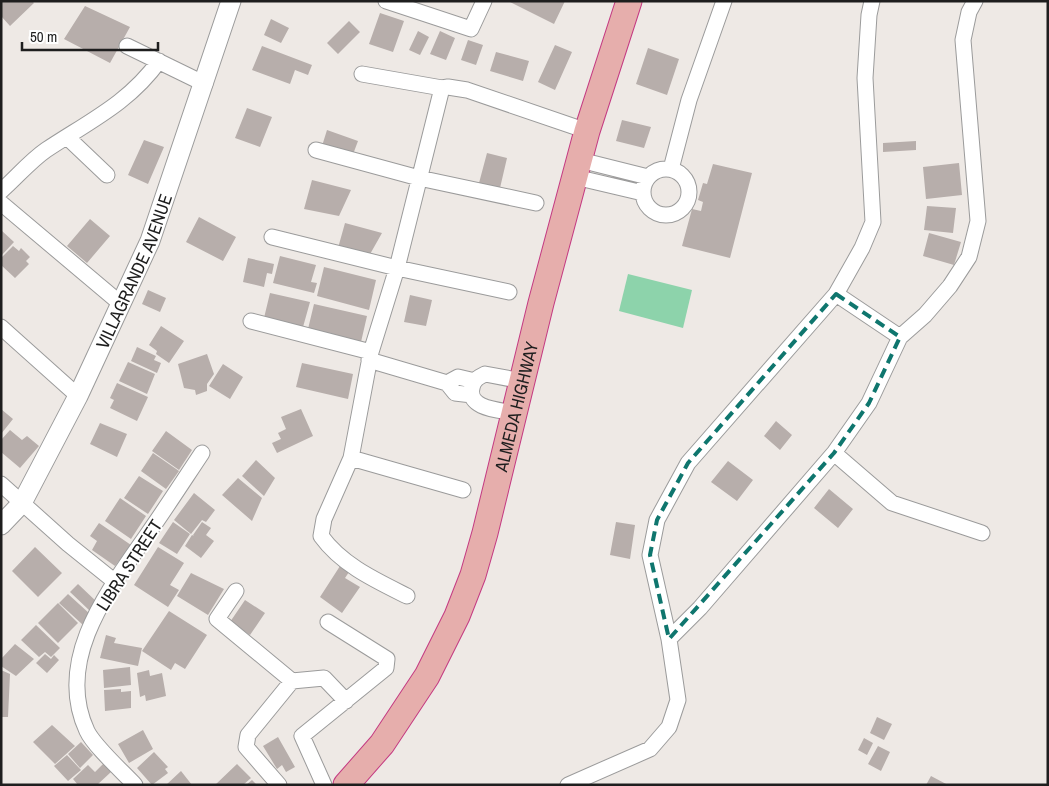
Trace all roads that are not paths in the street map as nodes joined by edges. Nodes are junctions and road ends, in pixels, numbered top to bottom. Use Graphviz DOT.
graph roads {
  1 [pos="231,1"];
  2 [pos="386,1"];
  3 [pos="484,1"];
  4 [pos="629,1"];
  5 [pos="724,1"];
  6 [pos="872,1"];
  7 [pos="975,1"];
  8 [pos="127,46"];
  9 [pos="159,61"];
  10 [pos="362,74"];
  11 [pos="205,84"];
  12 [pos="442,88"];
  13 [pos="587,130"];
  14 [pos="67,137"];
  15 [pos="316,150"];
  16 [pos="671,169"];
  17 [pos="588,171"];
  18 [pos="107,175"];
  19 [pos="648,177"];
  20 [pos="419,178"];
  21 [pos="1,191"];
  22 [pos="643,193"];
  23 [pos="1,203"];
  24 [pos="536,203"];
  25 [pos="272,237"];
  26 [pos="397,268"];
  27 [pos="509,292"];
  28 [pos="836,294"];
  29 [pos="121,304"];
  30 [pos="251,321"];
  31 [pos="1,327"];
  32 [pos="900,337"];
  33 [pos="370,356"];
  34 [pos="522,381"];
  35 [pos="474,388"];
  36 [pos="78,396"];
  37 [pos="514,413"];
  38 [pos="202,453"];
  39 [pos="834,453"];
  40 [pos="351,458"];
  41 [pos="1,484"];
  42 [pos="463,490"];
  43 [pos="22,503"];
  44 [pos="1,525"];
  45 [pos="982,533"];
  46 [pos="114,581"];
  47 [pos="236,591"];
  48 [pos="407,596"];
  49 [pos="328,622"];
  50 [pos="670,639"];
  51 [pos="292,681"];
  52 [pos="346,701"];
  53 [pos="135,785"];
  54 [pos="279,785"];
  55 [pos="324,785"];
  56 [pos="346,785"];
  57 [pos="568,785"];
  1 -- 11 [label="street, VILLAGRANDE AVENUE"];
  2 -- 3 [label="street"];
  4 -- 13 [label="highway, ALMEDA HIGHWAY"];
  5 -- 16 [label="street"];
  6 -- 28 [label="street"];
  7 -- 32 [label="street"];
  8 -- 9 [label="street"];
  9 -- 11 [label="street"];
  9 -- 14 [label="street"];
  10 -- 12 [label="street"];
  11 -- 29 [label="street, VILLAGRANDE AVENUE"];
  12 -- 13 [label="street"];
  12 -- 20 [label="street"];
  13 -- 17 [label="highway, ALMEDA HIGHWAY"];
  14 -- 18 [label="street"];
  14 -- 21 [label="street"];
  15 -- 20 [label="street"];
  16 -- 19 [label="street"];
  16 -- 22 [label="street"];
  17 -- 19 [label="street"];
  17 -- 22 [label="street"];
  17 -- 34 [label="highway, ALMEDA HIGHWAY"];
  19 -- 22 [label="street"];
  20 -- 24 [label="street"];
  20 -- 26 [label="street"];
  23 -- 29 [label="street"];
  25 -- 26 [label="street"];
  26 -- 27 [label="street"];
  26 -- 33 [label="street"];
  28 -- 32 [label="street"];
  28 -- 50 [label="street"];
  29 -- 36 [label="street, VILLAGRANDE AVENUE"];
  30 -- 33 [label="street"];
  31 -- 36 [label="street"];
  32 -- 39 [label="street"];
  33 -- 35 [label="street"];
  33 -- 40 [label="street"];
  34 -- 35 [label="street"];
  34 -- 37 [label="highway, ALMEDA HIGHWAY"];
  35 -- 37 [label="street"];
  36 -- 43 [label="street, VILLAGRANDE AVENUE"];
  37 -- 56 [label="highway, ALMEDA HIGHWAY"];
  38 -- 46 [label="street, LIBRA STREET"];
  39 -- 45 [label="street"];
  39 -- 50 [label="street"];
  40 -- 42 [label="street"];
  40 -- 48 [label="street"];
  41 -- 43 [label="street"];
  43 -- 44 [label="street, VILLAGRANDE AVENUE"];
  43 -- 46 [label="street"];
  46 -- 53 [label="street, LIBRA STREET"];
  47 -- 51 [label="street"];
  49 -- 52 [label="street"];
  50 -- 57 [label="street"];
  51 -- 52 [label="street"];
  51 -- 54 [label="street"];
  52 -- 55 [label="street"];
}
